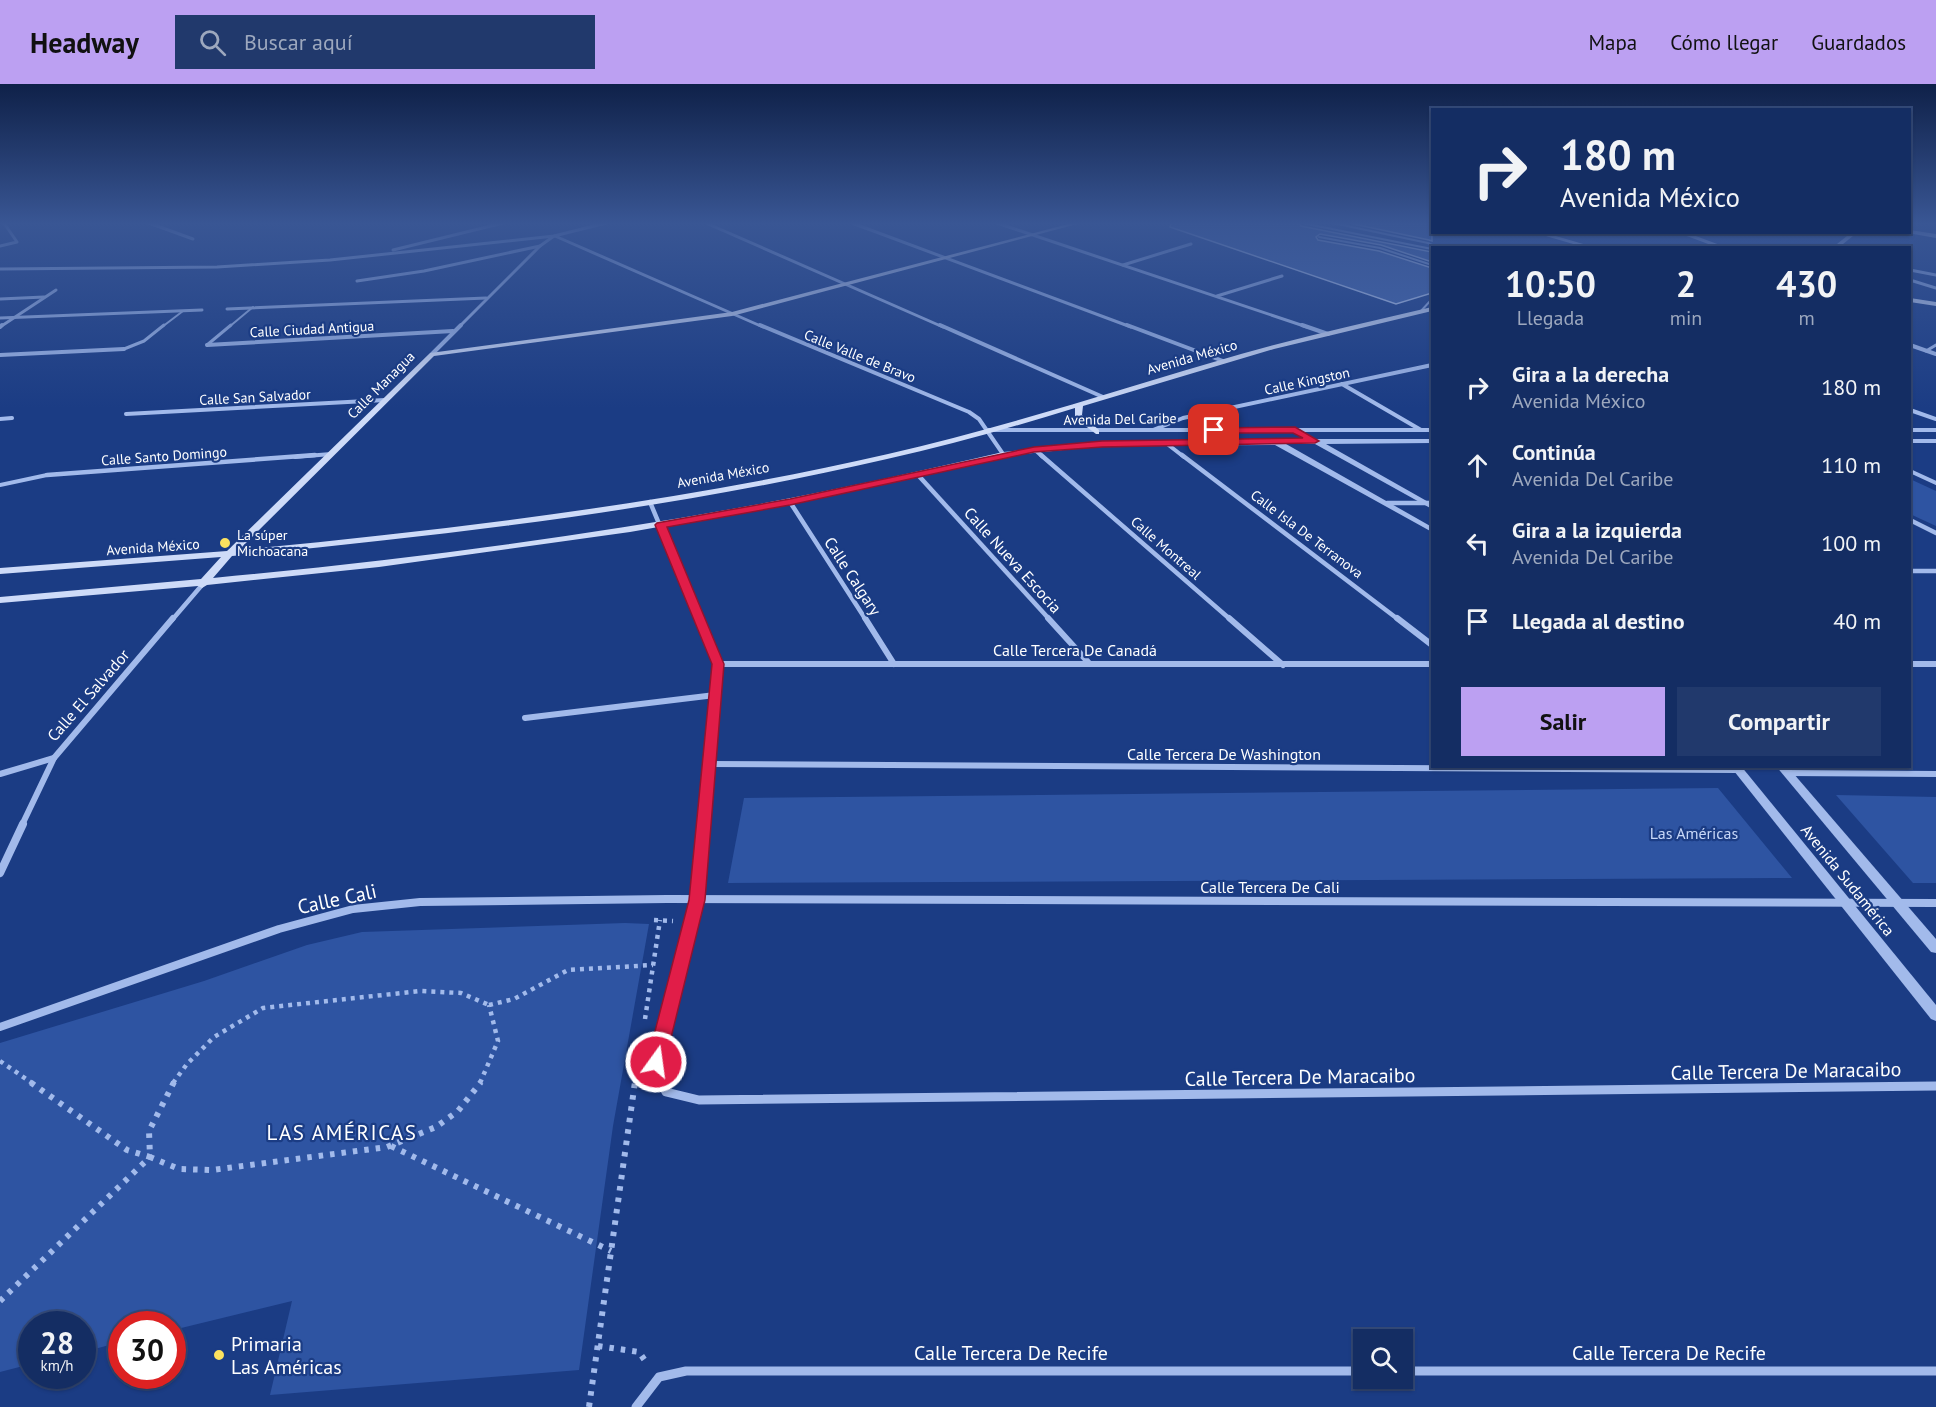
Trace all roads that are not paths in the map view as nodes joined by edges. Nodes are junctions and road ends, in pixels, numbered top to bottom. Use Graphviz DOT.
graph roads {
  1 [pos="500,285"];
  2 [pos="665,285"];
  3 [pos="843,285"];
  4 [pos="848,285"];
  5 [pos="1019,285"];
  6 [pos="1182,285"];
  7 [pos="1253,285"];
  8 [pos="56,290"];
  9 [pos="1216,296"];
  10 [pos="46,297"];
  11 [pos="486,298"];
  12 [pos="0,299"];
  13 [pos="1431,300"];
  14 [pos="1911,300"];
  15 [pos="1936,304"];
  16 [pos="253,307"];
  17 [pos="227,309"];
  18 [pos="1431,309"];
  19 [pos="202,310"];
  20 [pos="183,311"];
  21 [pos="1420,312"];
  22 [pos="732,314"];
  23 [pos="0,318"];
  24 [pos="15,318"];
  25 [pos="0,327"];
  26 [pos="453,331"];
  27 [pos="1328,334"];
  28 [pos="207,345"];
  29 [pos="1911,345"];
  30 [pos="1936,345"];
  31 [pos="124,349"];
  32 [pos="1926,351"];
  33 [pos="432,354"];
  34 [pos="1936,354"];
  35 [pos="0,355"];
  36 [pos="1223,361"];
  37 [pos="1431,366"];
  38 [pos="1342,384"];
  39 [pos="1103,397"];
  40 [pos="386,400"];
  41 [pos="1080,404"];
  42 [pos="1911,410"];
  43 [pos="126,414"];
  44 [pos="12,418"];
  45 [pos="0,419"];
  46 [pos="1936,420"];
  47 [pos="987,430"];
  48 [pos="1153,430"];
  49 [pos="1255,430"];
  50 [pos="1295,430"];
  51 [pos="1421,430"];
  52 [pos="1431,430"];
  53 [pos="1911,430"];
  54 [pos="1936,430"];
  55 [pos="1096,432"];
  56 [pos="1274,441"];
  57 [pos="1315,441"];
  58 [pos="1431,441"];
  59 [pos="1911,441"];
  60 [pos="1936,441"];
  61 [pos="1166,443"];
  62 [pos="1102,444"];
  63 [pos="1034,449"];
  64 [pos="332,454"];
  65 [pos="1003,454"];
  66 [pos="1911,471"];
  67 [pos="47,475"];
  68 [pos="918,475"];
  69 [pos="1936,483"];
  70 [pos="0,485"];
  71 [pos="650,502"];
  72 [pos="790,502"];
  73 [pos="1387,503"];
  74 [pos="1430,504"];
  75 [pos="1911,520"];
  76 [pos="661,525"];
  77 [pos="1431,529"];
  78 [pos="1936,533"];
  79 [pos="228,555"];
  80 [pos="0,571"];
  81 [pos="1911,571"];
  82 [pos="1936,571"];
  83 [pos="202,585"];
  84 [pos="0,600"];
  85 [pos="1431,644"];
  86 [pos="1088,662"];
  87 [pos="718,664"];
  88 [pos="894,664"];
  89 [pos="1431,664"];
  90 [pos="1911,664"];
  91 [pos="1936,664"];
  92 [pos="1283,665"];
  93 [pos="716,695"];
  94 [pos="525,718"];
  95 [pos="54,758"];
  96 [pos="709,764"];
  97 [pos="1431,767"];
  98 [pos="1736,768"];
  99 [pos="1784,770"];
  100 [pos="0,774"];
  101 [pos="1936,774"];
  102 [pos="0,873"];
  103 [pos="697,900"];
  104 [pos="1844,902"];
  105 [pos="1897,903"];
  106 [pos="1936,903"];
  107 [pos="1936,948"];
  108 [pos="1936,1014"];
  109 [pos="0,1027"];
  110 [pos="1936,1086"];
  111 [pos="1353,1371"];
  112 [pos="1413,1371"];
  113 [pos="1936,1371"];
  114 [pos="636,1407"];
  1 -- 11 [label="street, Calle Managua"];
  2 -- 22 [label="street, Calle Valle de Bravo"];
  3 -- 22 [label="main road"];
  4 -- 39 [label="street"];
  5 -- 36 [label="street"];
  6 -- 9 [label="street"];
  7 -- 9 [label="street"];
  8 -- 10 [label="street"];
  9 -- 27 [label="street"];
  10 -- 12 [label="street"];
  10 -- 24 [label="street"];
  11 -- 16 [label="street"];
  11 -- 26 [label="street, Calle Managua"];
  13 -- 21 [label="lane"];
  14 -- 15 [label="main road"];
  16 -- 17 [label="street"];
  16 -- 28 [label="street"];
  18 -- 21 [label="main road, Avenida México"];
  19 -- 20 [label="street"];
  20 -- 24 [label="street"];
  20 -- 31 [label="street"];
  21 -- 27 [label="main road, Avenida México"];
  22 -- 33 [label="main road"];
  22 -- 47 [label="street, Calle Valle de Bravo"];
  23 -- 24 [label="street"];
  24 -- 25 [label="street"];
  26 -- 28 [label="street, Calle Ciudad Antigua"];
  26 -- 33 [label="street, Calle Managua"];
  27 -- 36 [label="main road, Avenida México"];
  29 -- 32 [label="street"];
  30 -- 32 [label="street"];
  31 -- 35 [label="street"];
  32 -- 34 [label="street"];
  33 -- 40 [label="main road, Calle Managua"];
  36 -- 39 [label="main road, Avenida México"];
  37 -- 38 [label="street, Calle Kingston"];
  38 -- 48 [label="street, Calle Kingston"];
  38 -- 51 [label="street"];
  39 -- 41 [label="main road, Avenida México"];
  40 -- 43 [label="street, Calle San Salvador"];
  40 -- 64 [label="main road, Calle Managua"];
  41 -- 47 [label="main road, Avenida México"];
  41 -- 55 [label="main road"];
  42 -- 46 [label="street"];
  44 -- 45 [label="street"];
  47 -- 55 [label="street, Avenida Del Caribe"];
  47 -- 65 [label="street, Calle Valle de Bravo"];
  47 -- 71 [label="main road, Avenida México"];
  48 -- 49 [label="street, Avenida Del Caribe"];
  48 -- 55 [label="street, Avenida Del Caribe"];
  49 -- 50 [label="street, Avenida Del Caribe"];
  49 -- 56 [label="street"];
  50 -- 51 [label="street, Avenida Del Caribe"];
  50 -- 57 [label="street"];
  51 -- 52 [label="street, Avenida Del Caribe"];
  53 -- 54 [label="street"];
  55 -- 62 [label="street"];
  56 -- 57 [label="street, Avenida Del Caribe"];
  56 -- 61 [label="street, Avenida Del Caribe"];
  56 -- 73 [label="street"];
  57 -- 58 [label="street, Avenida Del Caribe"];
  57 -- 74 [label="street"];
  59 -- 60 [label="street"];
  61 -- 62 [label="street, Avenida Del Caribe"];
  61 -- 85 [label="street, Calle Isla De Terranova"];
  62 -- 63 [label="street, Avenida Del Caribe"];
  63 -- 65 [label="street, Avenida Del Caribe"];
  63 -- 92 [label="street, Calle Montreal"];
  64 -- 67 [label="street, Calle Santo Domingo"];
  64 -- 79 [label="main road, Calle Managua"];
  65 -- 68 [label="main road"];
  66 -- 69 [label="street"];
  67 -- 70 [label="street, Calle Santo Domingo"];
  68 -- 72 [label="main road"];
  68 -- 86 [label="street, Calle Nueva Escocia"];
  71 -- 76 [label="street"];
  71 -- 79 [label="main road, Avenida México"];
  72 -- 76 [label="main road"];
  72 -- 88 [label="street, Calle Calgary"];
  73 -- 74 [label="street"];
  73 -- 77 [label="street"];
  75 -- 78 [label="street"];
  76 -- 83 [label="main road"];
  76 -- 87 [label="street"];
  79 -- 80 [label="main road, Avenida México"];
  79 -- 83 [label="main road, Calle El Salvador"];
  81 -- 82 [label="street"];
  83 -- 84 [label="main road"];
  83 -- 95 [label="street, Calle El Salvador"];
  86 -- 88 [label="street, Calle Tercera De Canadá"];
  86 -- 92 [label="street, Calle Tercera De Canadá"];
  87 -- 88 [label="street, Calle Tercera De Canadá"];
  87 -- 93 [label="street"];
  89 -- 92 [label="street, Calle Tercera De Canadá"];
  90 -- 91 [label="street"];
  93 -- 94 [label="street"];
  93 -- 96 [label="street"];
  95 -- 100 [label="street"];
  95 -- 102 [label="street, Calle El Salvador"];
  96 -- 97 [label="street, Calle Tercera De Washington"];
  96 -- 103 [label="street"];
  98 -- 104 [label="street, Avenida Sudamérica"];
  99 -- 101 [label="street"];
  99 -- 105 [label="street, Avenida Sudamérica"];
  103 -- 104 [label="street, Calle Tercera De Cali"];
  103 -- 109 [label="street, Calle Cali"];
  103 -- 110 [label="street, Calle Tercera De Maracaibo"];
  104 -- 105 [label="street, Calle Tercera De Cali"];
  104 -- 108 [label="street, Avenida Sudamérica"];
  105 -- 106 [label="street, Calle Tercera De Cali"];
  105 -- 107 [label="street, Avenida Sudamérica"];
  111 -- 114 [label="street, Calle Tercera De Recife"];
  112 -- 113 [label="street, Calle Tercera De Recife"];
}
